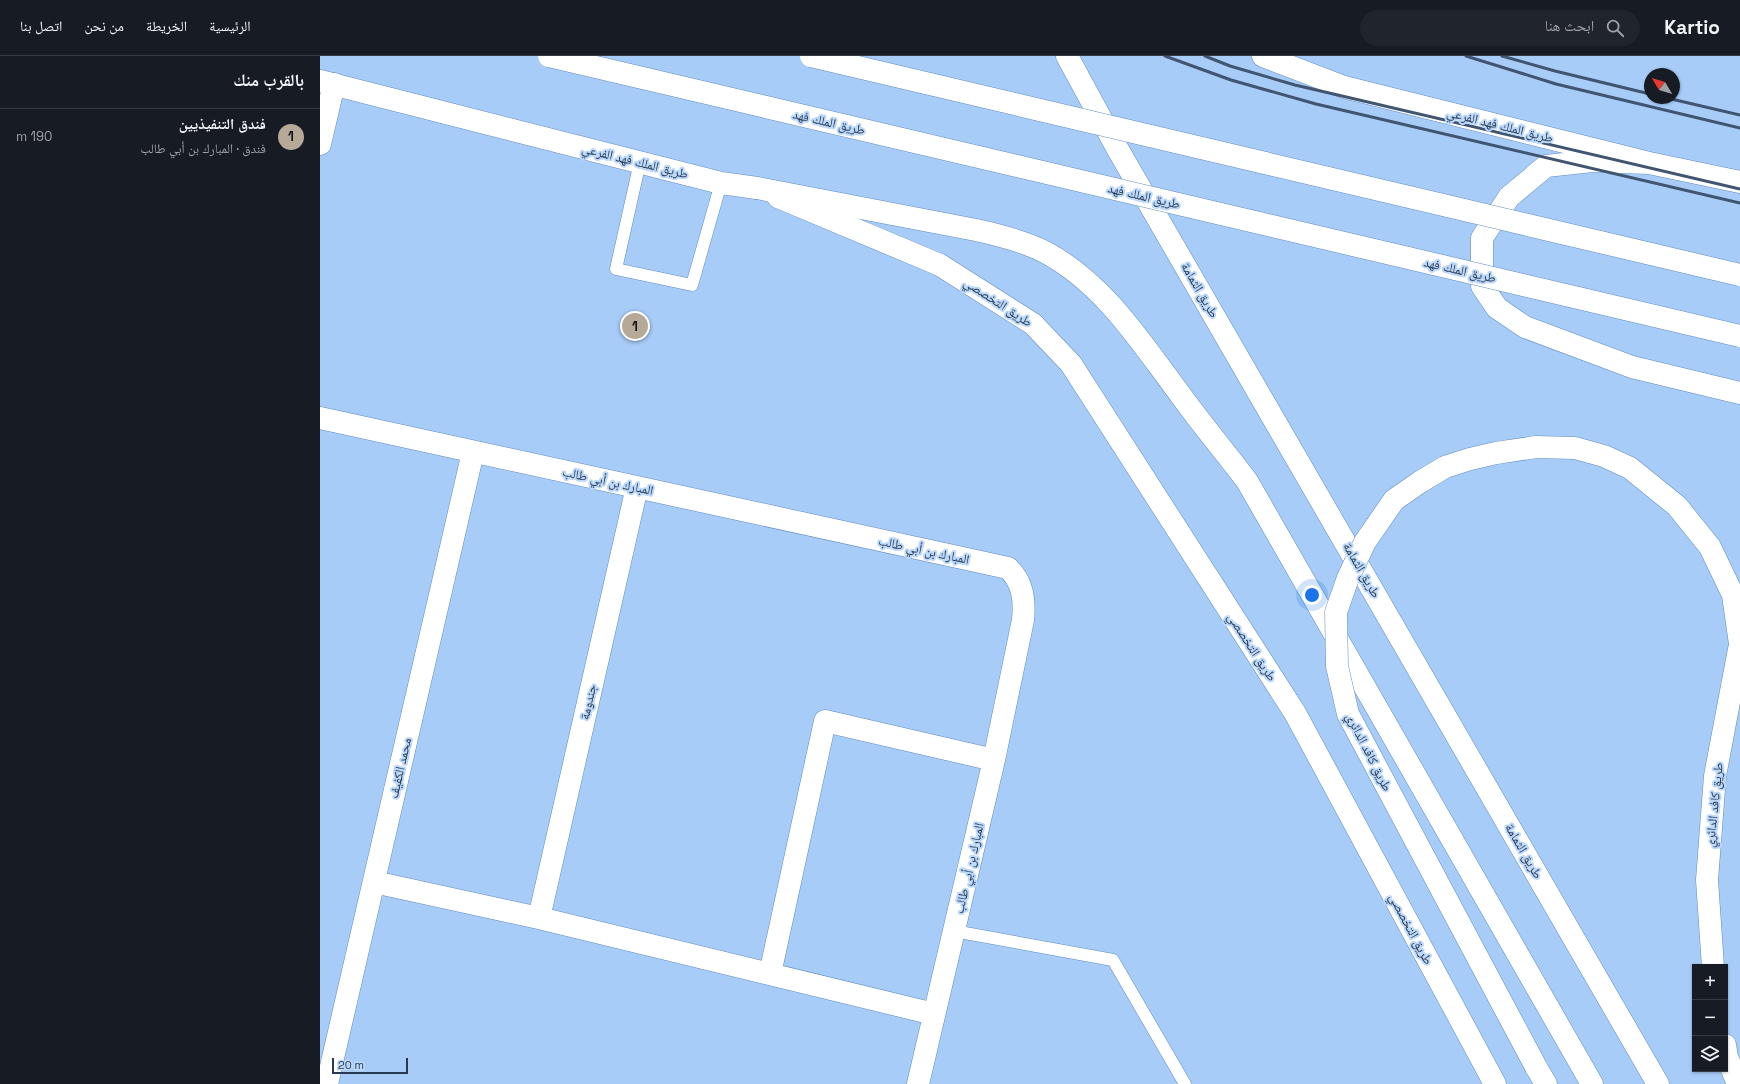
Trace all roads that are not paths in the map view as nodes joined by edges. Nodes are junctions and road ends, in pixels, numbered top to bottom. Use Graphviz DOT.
graph roads {
  1 [pos="549,56"];
  2 [pos="811,56"];
  3 [pos="1067,56"];
  4 [pos="1263,56"];
  5 [pos="327,83"];
  6 [pos="320,144"];
  7 [pos="640,162"];
  8 [pos="1649,163"];
  9 [pos="1740,182"];
  10 [pos="721,183"];
  11 [pos="757,188"];
  12 [pos="940,266"];
  13 [pos="1740,275"];
  14 [pos="1740,336"];
  15 [pos="1740,393"];
  16 [pos="320,418"];
  17 [pos="474,452"];
  18 [pos="637,487"];
  19 [pos="1740,644"];
  20 [pos="994,760"];
  21 [pos="374,882"];
  22 [pos="539,918"];
  23 [pos="954,931"];
  24 [pos="1713,964"];
  25 [pos="770,974"];
  26 [pos="934,1014"];
  27 [pos="1728,1059"];
  28 [pos="1541,1076"];
  29 [pos="327,1084"];
  30 [pos="918,1084"];
  31 [pos="1185,1084"];
  32 [pos="1495,1084"];
  33 [pos="1592,1084"];
  34 [pos="1658,1084"];
  35 [pos="1738,1084"];
  1 -- 14 [label="main road, طريق الملك فهد, bridge"];
  2 -- 13 [label="main road, bridge"];
  3 -- 34 [label="main road, طريق الثمامة"];
  4 -- 8 [label="main road, طريق الملك فهد الفرعي"];
  5 -- 6 [label="main road"];
  5 -- 7 [label="main road, طريق الملك فهد الفرعي"];
  7 -- 10 [label="main road, طريق الملك فهد الفرعي"];
  7 -- 10 [label="lane"];
  8 -- 9 [label="main road, طريق الملك فهد الفرعي"];
  8 -- 15 [label="main road"];
  10 -- 11 [label="main road, طريق الملك فهد الفرعي"];
  11 -- 12 [label="main road, طريق الملك فهد الفرعي"];
  11 -- 33 [label="main road"];
  12 -- 32 [label="main road, طريق التخصصي"];
  16 -- 17 [label="main road, المبارك بن أبي طالب"];
  17 -- 18 [label="main road, المبارك بن أبي طالب"];
  17 -- 21 [label="main road, محمد الكفيف"];
  18 -- 20 [label="main road, المبارك بن أبي طالب"];
  18 -- 22 [label="main road, جندومة"];
  19 -- 24 [label="main road, طريق كافد الدائري"];
  19 -- 28 [label="main road, طريق كافد الدائري, bridge"];
  20 -- 23 [label="main road, المبارك بن أبي طالب"];
  20 -- 25 [label="main road"];
  21 -- 22 [label="main road"];
  21 -- 29 [label="main road, محمد الكفيف"];
  22 -- 25 [label="main road"];
  23 -- 26 [label="main road, المبارك بن أبي طالب"];
  23 -- 31 [label="lane"];
  25 -- 26 [label="main road"];
  26 -- 30 [label="main road, المبارك بن أبي طالب"];
  27 -- 35 [label="main road"];
}
